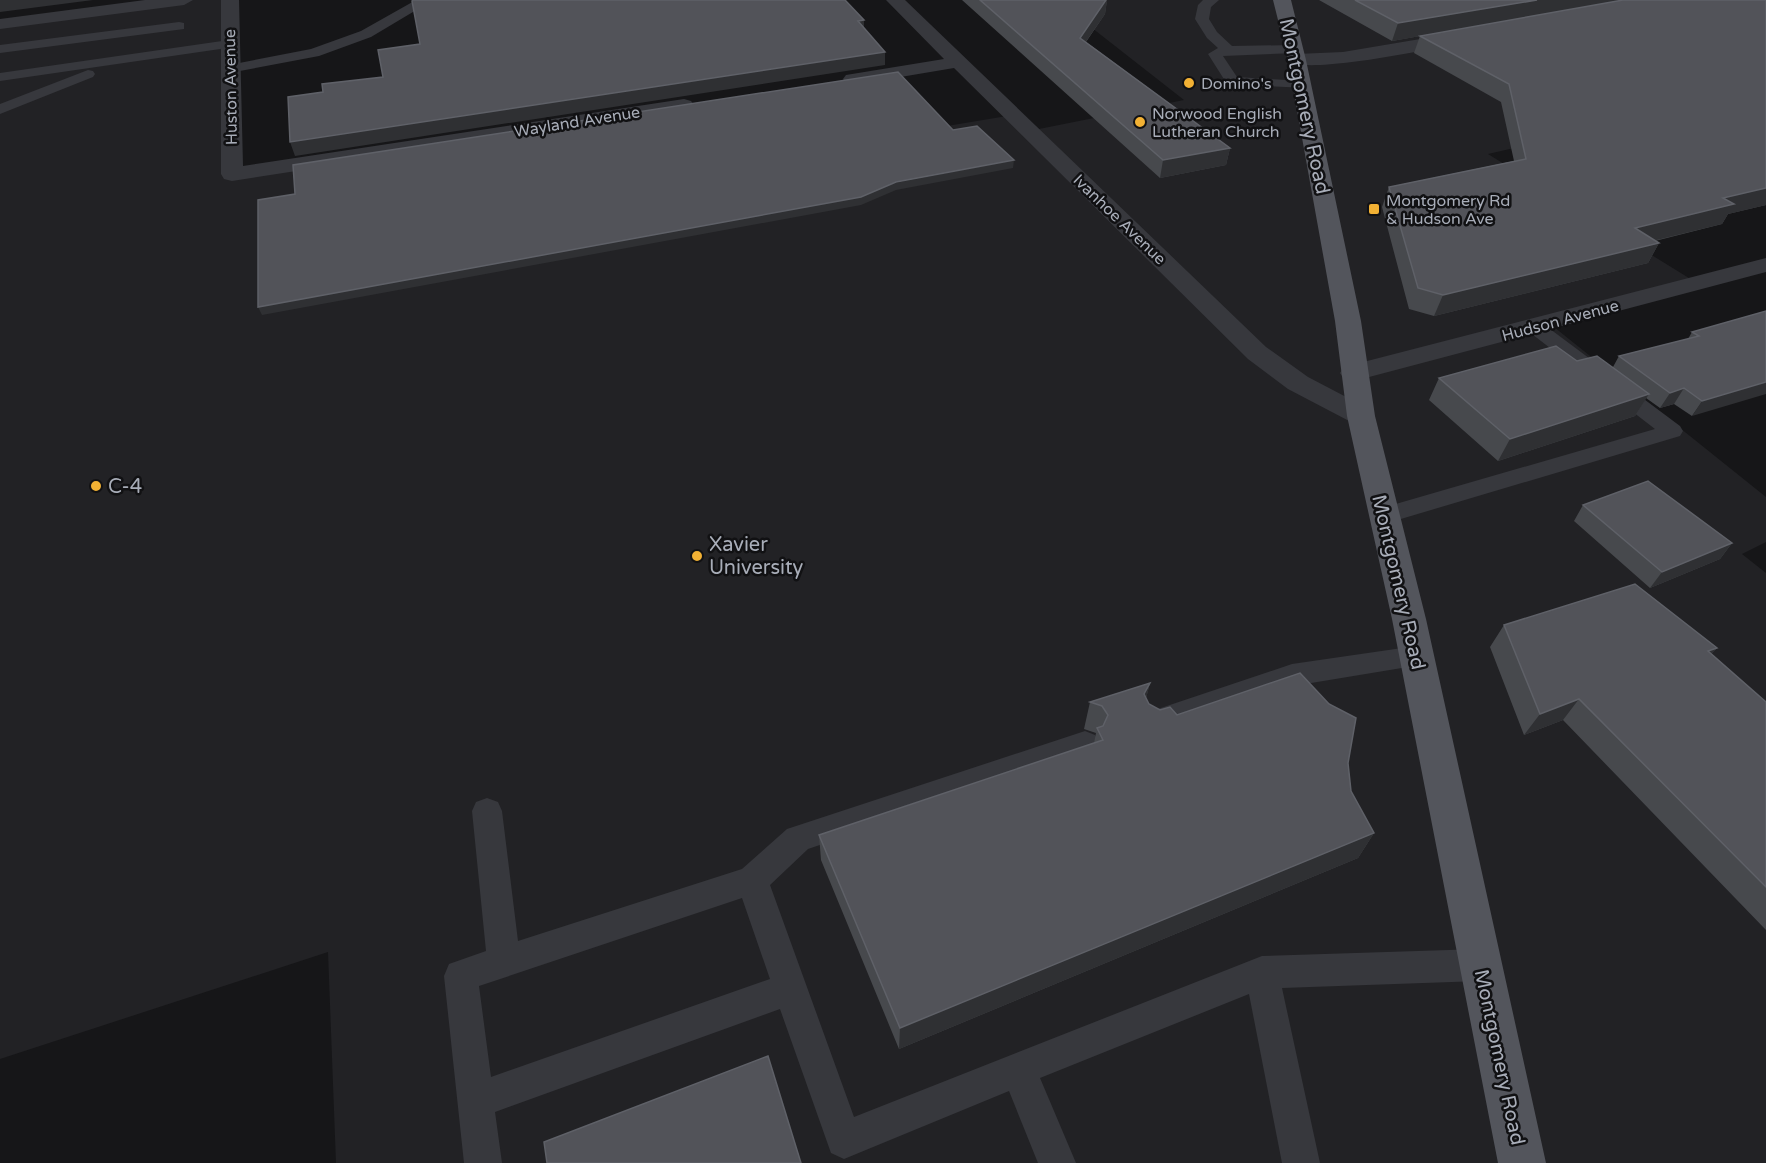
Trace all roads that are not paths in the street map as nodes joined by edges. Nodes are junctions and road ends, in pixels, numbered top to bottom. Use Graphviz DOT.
graph roads {
  1 [pos="184,0"];
  2 [pos="230,0"];
  3 [pos="426,0"];
  4 [pos="895,0"];
  5 [pos="1212,0"];
  6 [pos="1282,0"];
  7 [pos="70,15"];
  8 [pos="0,24"];
  9 [pos="179,26"];
  10 [pos="1483,33"];
  11 [pos="64,41"];
  12 [pos="229,44"];
  13 [pos="0,49"];
  14 [pos="1228,50"];
  15 [pos="1296,55"];
  16 [pos="124,59"];
  17 [pos="958,62"];
  18 [pos="229,69"];
  19 [pos="0,77"];
  20 [pos="829,83"];
  21 [pos="1302,85"];
  22 [pos="701,102"];
  23 [pos="0,109"];
  24 [pos="232,174"];
  25 [pos="1766,265"];
  26 [pos="1535,327"];
  27 [pos="1354,373"];
  28 [pos="1361,416"];
  29 [pos="1384,516"];
  30 [pos="1416,657"];
  31 [pos="1153,722"];
  32 [pos="1085,743"];
  33 [pos="487,811"];
  34 [pos="752,879"];
  35 [pos="504,962"];
  36 [pos="1480,965"];
  37 [pos="1262,972"];
  38 [pos="790,988"];
  39 [pos="1018,1069"];
  40 [pos="476,1101"];
  41 [pos="483,1163"];
  42 [pos="1057,1163"];
  43 [pos="1301,1163"];
  44 [pos="1522,1163"];
  1 -- 7 [label="street"];
  2 -- 12 [label="street, Huston Avenue"];
  3 -- 18 [label="lane"];
  4 -- 17 [label="street, Ivanhoe Avenue"];
  5 -- 14 [label="lane"];
  6 -- 15 [label="main road, Montgomery Road"];
  7 -- 8 [label="street"];
  7 -- 11 [label="lane"];
  9 -- 11 [label="lane"];
  10 -- 15 [label="street"];
  11 -- 13 [label="lane"];
  12 -- 16 [label="lane"];
  12 -- 18 [label="street, Huston Avenue"];
  14 -- 15 [label="lane"];
  14 -- 21 [label="lane"];
  15 -- 21 [label="main road, Montgomery Road"];
  16 -- 19 [label="lane"];
  16 -- 23 [label="lane"];
  17 -- 20 [label="street"];
  17 -- 28 [label="street, Ivanhoe Avenue"];
  18 -- 24 [label="street, Huston Avenue"];
  21 -- 27 [label="main road, Montgomery Road"];
  22 -- 24 [label="street, Wayland Avenue"];
  25 -- 26 [label="street, Hudson Avenue"];
  26 -- 27 [label="street, Hudson Avenue"];
  26 -- 29 [label="lane"];
  27 -- 28 [label="main road, Montgomery Road"];
  28 -- 29 [label="main road, Montgomery Road"];
  29 -- 30 [label="main road, Montgomery Road"];
  30 -- 31 [label="lane"];
  30 -- 36 [label="main road, Montgomery Road"];
  32 -- 34 [label="lane"];
  33 -- 35 [label="lane"];
  34 -- 35 [label="lane"];
  34 -- 38 [label="lane"];
  35 -- 40 [label="lane"];
  36 -- 37 [label="lane"];
  36 -- 44 [label="main road, Montgomery Road"];
  37 -- 39 [label="lane"];
  37 -- 43 [label="lane"];
  38 -- 39 [label="lane"];
  38 -- 40 [label="lane"];
  39 -- 42 [label="lane"];
  40 -- 41 [label="lane"];
}
